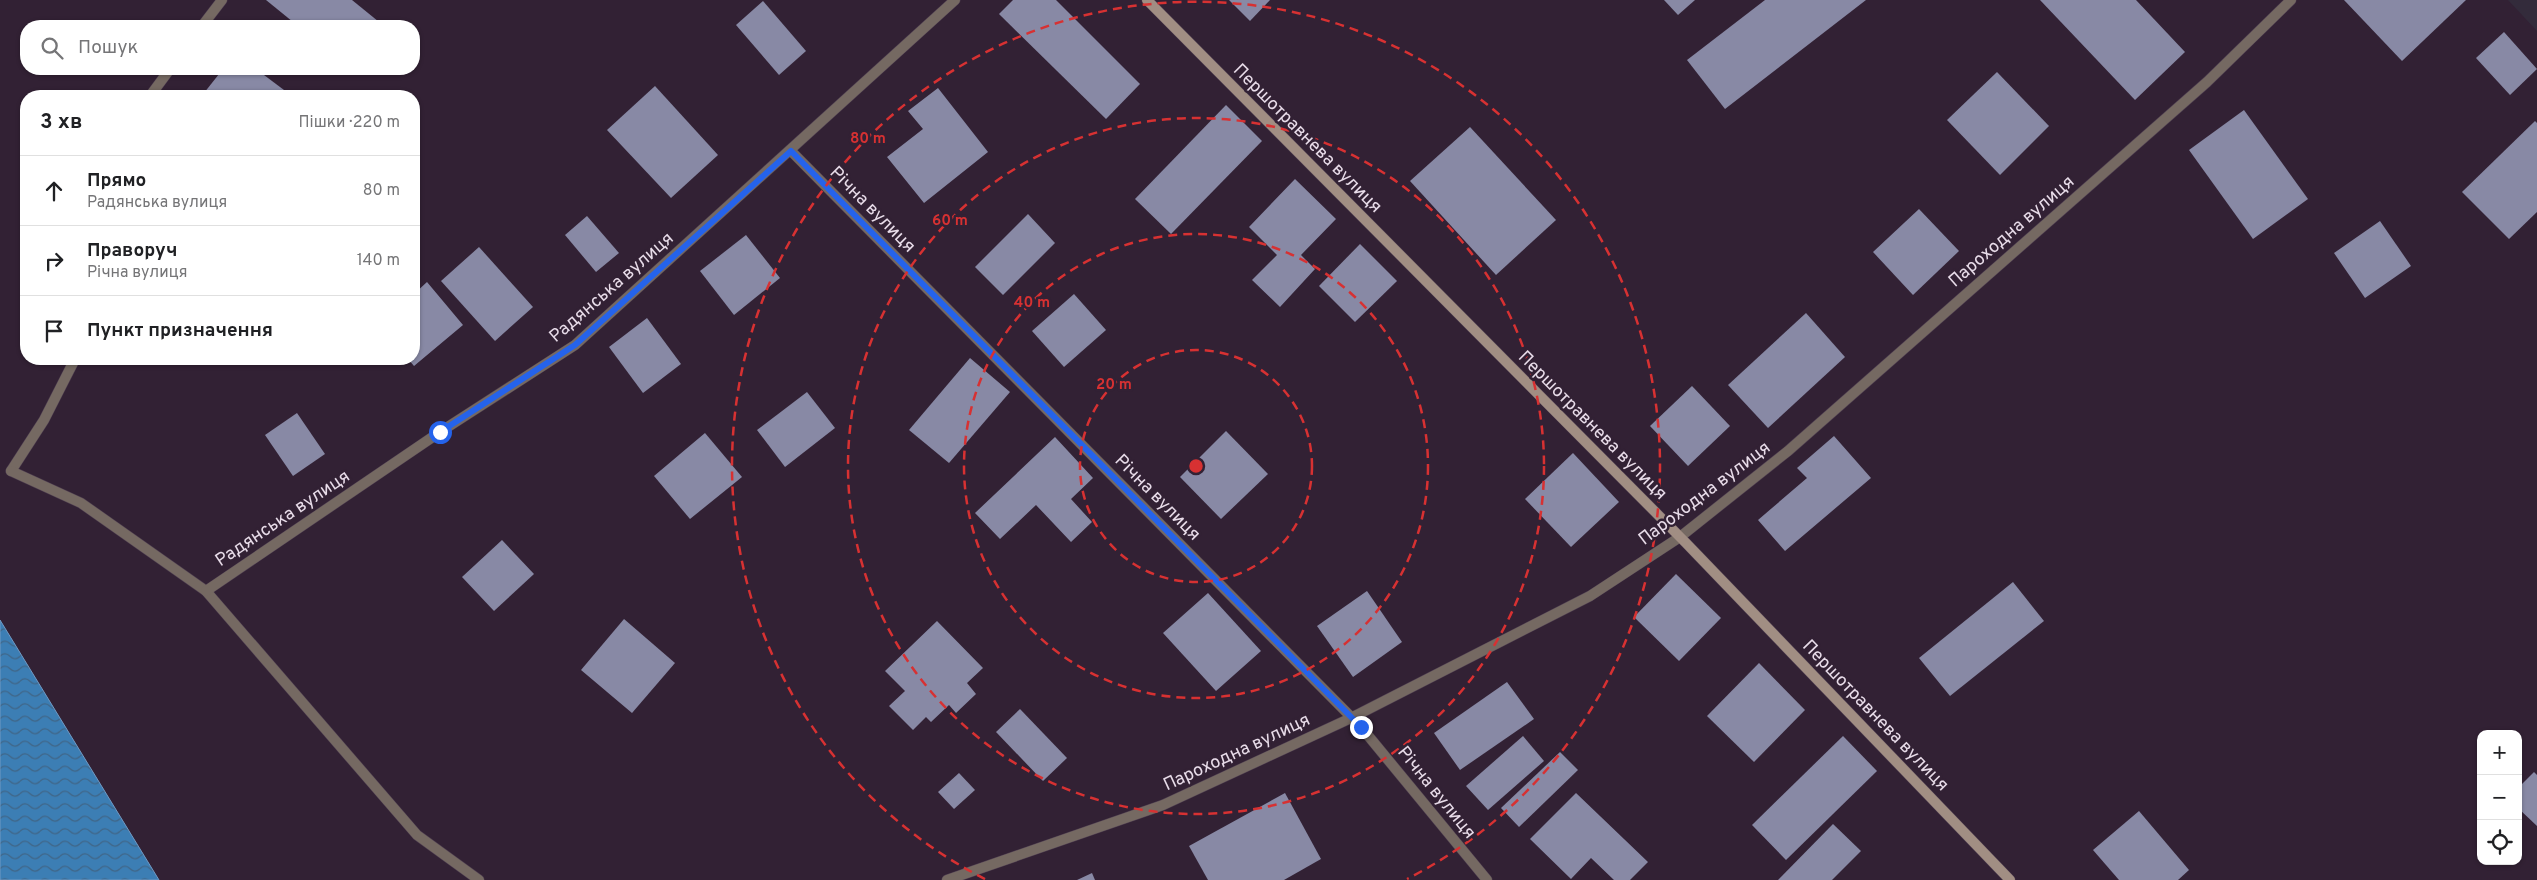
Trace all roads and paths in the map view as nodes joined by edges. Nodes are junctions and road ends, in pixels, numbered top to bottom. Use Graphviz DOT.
graph roads {
  1 [pos="222,0"];
  2 [pos="955,0"];
  3 [pos="1147,0"];
  4 [pos="2291,0"];
  5 [pos="207,20"];
  6 [pos="166,75"];
  7 [pos="154,90"];
  8 [pos="791,151"];
  9 [pos="72,365"];
  10 [pos="1680,537"];
  11 [pos="206,591"];
  12 [pos="1352,718"];
  13 [pos="479,880"];
  14 [pos="947,880"];
  15 [pos="1487,880"];
  16 [pos="2010,880"];
  1 -- 5 [label="street"];
  2 -- 8 [label="street, Радянська вулиця"];
  3 -- 10 [label="street, Першотравнева вулиця"];
  4 -- 10 [label="street, Пароходна вулиця"];
  6 -- 7 [label="street"];
  8 -- 11 [label="street, Радянська вулиця"];
  8 -- 12 [label="street, Річна вулиця"];
  9 -- 11 [label="street"];
  10 -- 12 [label="street, Пароходна вулиця"];
  10 -- 16 [label="street, Першотравнева вулиця"];
  11 -- 13 [label="street"];
  12 -- 14 [label="street, Пароходна вулиця"];
  12 -- 15 [label="street, Річна вулиця"];
}
